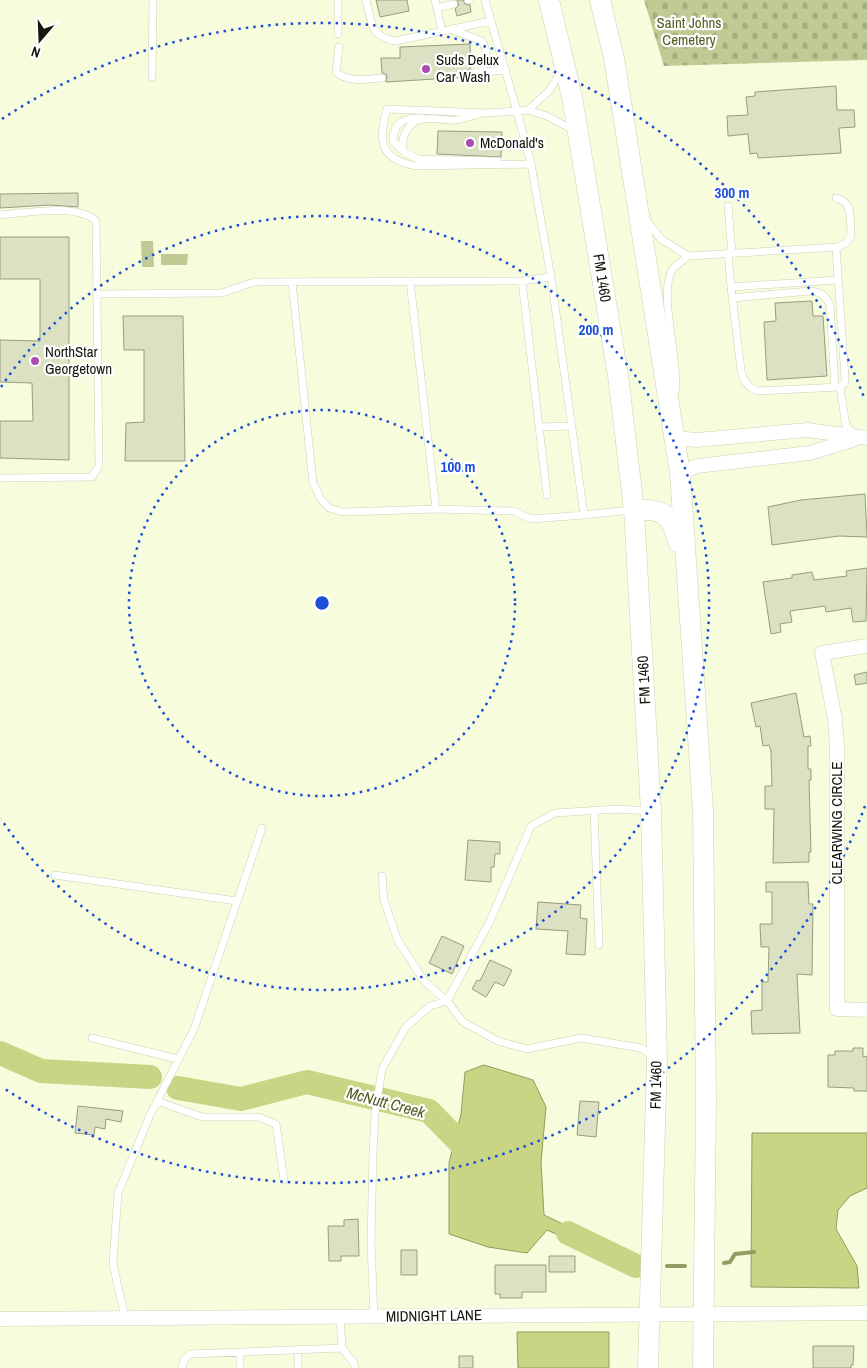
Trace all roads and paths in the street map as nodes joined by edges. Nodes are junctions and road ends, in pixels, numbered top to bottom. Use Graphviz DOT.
graph roads {
  1 [pos="153,0"];
  2 [pos="338,0"];
  3 [pos="366,0"];
  4 [pos="435,0"];
  5 [pos="485,0"];
  6 [pos="549,0"];
  7 [pos="600,0"];
  8 [pos="454,4"];
  9 [pos="436,8"];
  10 [pos="491,21"];
  11 [pos="452,29"];
  12 [pos="442,31"];
  13 [pos="338,34"];
  14 [pos="339,47"];
  15 [pos="564,64"];
  16 [pos="506,70"];
  17 [pos="471,73"];
  18 [pos="479,73"];
  19 [pos="152,77"];
  20 [pos="382,78"];
  21 [pos="528,110"];
  22 [pos="517,111"];
  23 [pos="486,113"];
  24 [pos="422,118"];
  25 [pos="578,132"];
  26 [pos="404,152"];
  27 [pos="531,164"];
  28 [pos="514,165"];
  29 [pos="836,198"];
  30 [pos="638,206"];
  31 [pos="728,206"];
  32 [pos="0,215"];
  33 [pos="836,247"];
  34 [pos="730,253"];
  35 [pos="688,256"];
  36 [pos="551,277"];
  37 [pos="838,280"];
  38 [pos="522,281"];
  39 [pos="292,282"];
  40 [pos="410,282"];
  41 [pos="731,287"];
  42 [pos="97,294"];
  43 [pos="732,298"];
  44 [pos="837,387"];
  45 [pos="672,414"];
  46 [pos="571,426"];
  47 [pos="539,428"];
  48 [pos="676,438"];
  49 [pos="862,438"];
  50 [pos="680,473"];
  51 [pos="0,478"];
  52 [pos="547,495"];
  53 [pos="436,509"];
  54 [pos="634,510"];
  55 [pos="584,515"];
  56 [pos="688,588"];
  57 [pos="867,646"];
  58 [pos="594,811"];
  59 [pos="651,811"];
  60 [pos="262,828"];
  61 [pos="55,875"];
  62 [pos="382,876"];
  63 [pos="237,901"];
  64 [pos="599,946"];
  65 [pos="447,1001"];
  66 [pos="867,1010"];
  67 [pos="92,1038"];
  68 [pos="657,1059"];
  69 [pos="178,1060"];
  70 [pos="157,1101"];
  71 [pos="284,1180"];
  72 [pos="867,1313"];
  73 [pos="650,1314"];
  74 [pos="704,1314"];
  75 [pos="340,1317"];
  76 [pos="374,1317"];
  77 [pos="125,1318"];
  78 [pos="0,1319"];
  79 [pos="342,1348"];
  80 [pos="298,1350"];
  81 [pos="240,1352"];
  82 [pos="182,1368"];
  83 [pos="240,1368"];
  84 [pos="298,1368"];
  85 [pos="355,1368"];
  86 [pos="648,1368"];
  87 [pos="702,1368"];
  1 -- 19 [label="lane"];
  2 -- 13 [label="lane"];
  3 -- 12 [label="lane"];
  4 -- 9 [label="lane"];
  5 -- 10 [label="lane"];
  6 -- 15 [label="main road, FM 1460 / FM 1460"];
  7 -- 30 [label="main road"];
  8 -- 9 [label="lane"];
  9 -- 12 [label="lane"];
  10 -- 11 [label="lane"];
  10 -- 16 [label="lane"];
  11 -- 12 [label="lane"];
  11 -- 18 [label="lane"];
  14 -- 20 [label="lane"];
  15 -- 21 [label="lane"];
  15 -- 25 [label="main road, FM 1460 / FM 1460"];
  16 -- 18 [label="lane"];
  16 -- 22 [label="lane"];
  17 -- 18 [label="lane"];
  21 -- 22 [label="lane"];
  21 -- 25 [label="lane"];
  22 -- 23 [label="lane"];
  22 -- 27 [label="lane"];
  23 -- 24 [label="lane"];
  23 -- 28 [label="lane"];
  24 -- 26 [label="lane"];
  24 -- 26 [label="lane"];
  25 -- 54 [label="main road, FM 1460 / FM 1460"];
  26 -- 28 [label="lane"];
  27 -- 28 [label="lane"];
  27 -- 36 [label="lane"];
  29 -- 33 [label="lane"];
  30 -- 35 [label="lane"];
  30 -- 45 [label="main road"];
  31 -- 34 [label="lane"];
  32 -- 42 [label="lane"];
  33 -- 34 [label="lane"];
  33 -- 37 [label="lane"];
  34 -- 35 [label="lane"];
  34 -- 41 [label="lane"];
  35 -- 45 [label="lane"];
  36 -- 38 [label="lane"];
  36 -- 46 [label="lane"];
  37 -- 41 [label="lane"];
  37 -- 44 [label="lane"];
  38 -- 40 [label="lane"];
  38 -- 47 [label="lane"];
  39 -- 40 [label="lane"];
  39 -- 42 [label="lane"];
  39 -- 53 [label="lane"];
  40 -- 53 [label="lane"];
  41 -- 43 [label="lane"];
  42 -- 51 [label="lane"];
  43 -- 44 [label="lane"];
  43 -- 44 [label="lane"];
  44 -- 49 [label="lane"];
  45 -- 48 [label="main road"];
  46 -- 47 [label="lane"];
  46 -- 55 [label="lane"];
  47 -- 52 [label="lane"];
  48 -- 49 [label="street"];
  48 -- 50 [label="main road"];
  49 -- 50 [label="street"];
  50 -- 56 [label="main road"];
  53 -- 55 [label="lane"];
  54 -- 55 [label="lane"];
  54 -- 56 [label="main road"];
  54 -- 59 [label="main road, FM 1460 / FM 1460"];
  56 -- 74 [label="main road"];
  57 -- 66 [label="street, CLEARWING CIRCLE"];
  58 -- 59 [label="lane"];
  58 -- 64 [label="lane"];
  58 -- 65 [label="lane"];
  59 -- 68 [label="main road, FM 1460 / FM 1460"];
  60 -- 63 [label="lane"];
  61 -- 63 [label="lane"];
  62 -- 65 [label="lane"];
  63 -- 69 [label="lane"];
  65 -- 68 [label="lane"];
  65 -- 76 [label="lane"];
  67 -- 69 [label="lane"];
  68 -- 73 [label="main road, FM 1460 / FM 1460"];
  69 -- 70 [label="lane"];
  70 -- 71 [label="lane"];
  70 -- 77 [label="lane"];
  72 -- 74 [label="street, MIDNIGHT LANE"];
  73 -- 74 [label="street, MIDNIGHT LANE"];
  73 -- 76 [label="street, MIDNIGHT LANE"];
  73 -- 86 [label="main road, FM 1460 / FM 1460"];
  74 -- 87 [label="main road"];
  75 -- 76 [label="street, MIDNIGHT LANE"];
  75 -- 77 [label="street, MIDNIGHT LANE"];
  75 -- 79 [label="lane"];
  77 -- 78 [label="street, MIDNIGHT LANE"];
  79 -- 80 [label="lane"];
  79 -- 85 [label="lane"];
  80 -- 81 [label="lane"];
  80 -- 84 [label="lane"];
  81 -- 82 [label="lane"];
  81 -- 83 [label="lane"];
}
